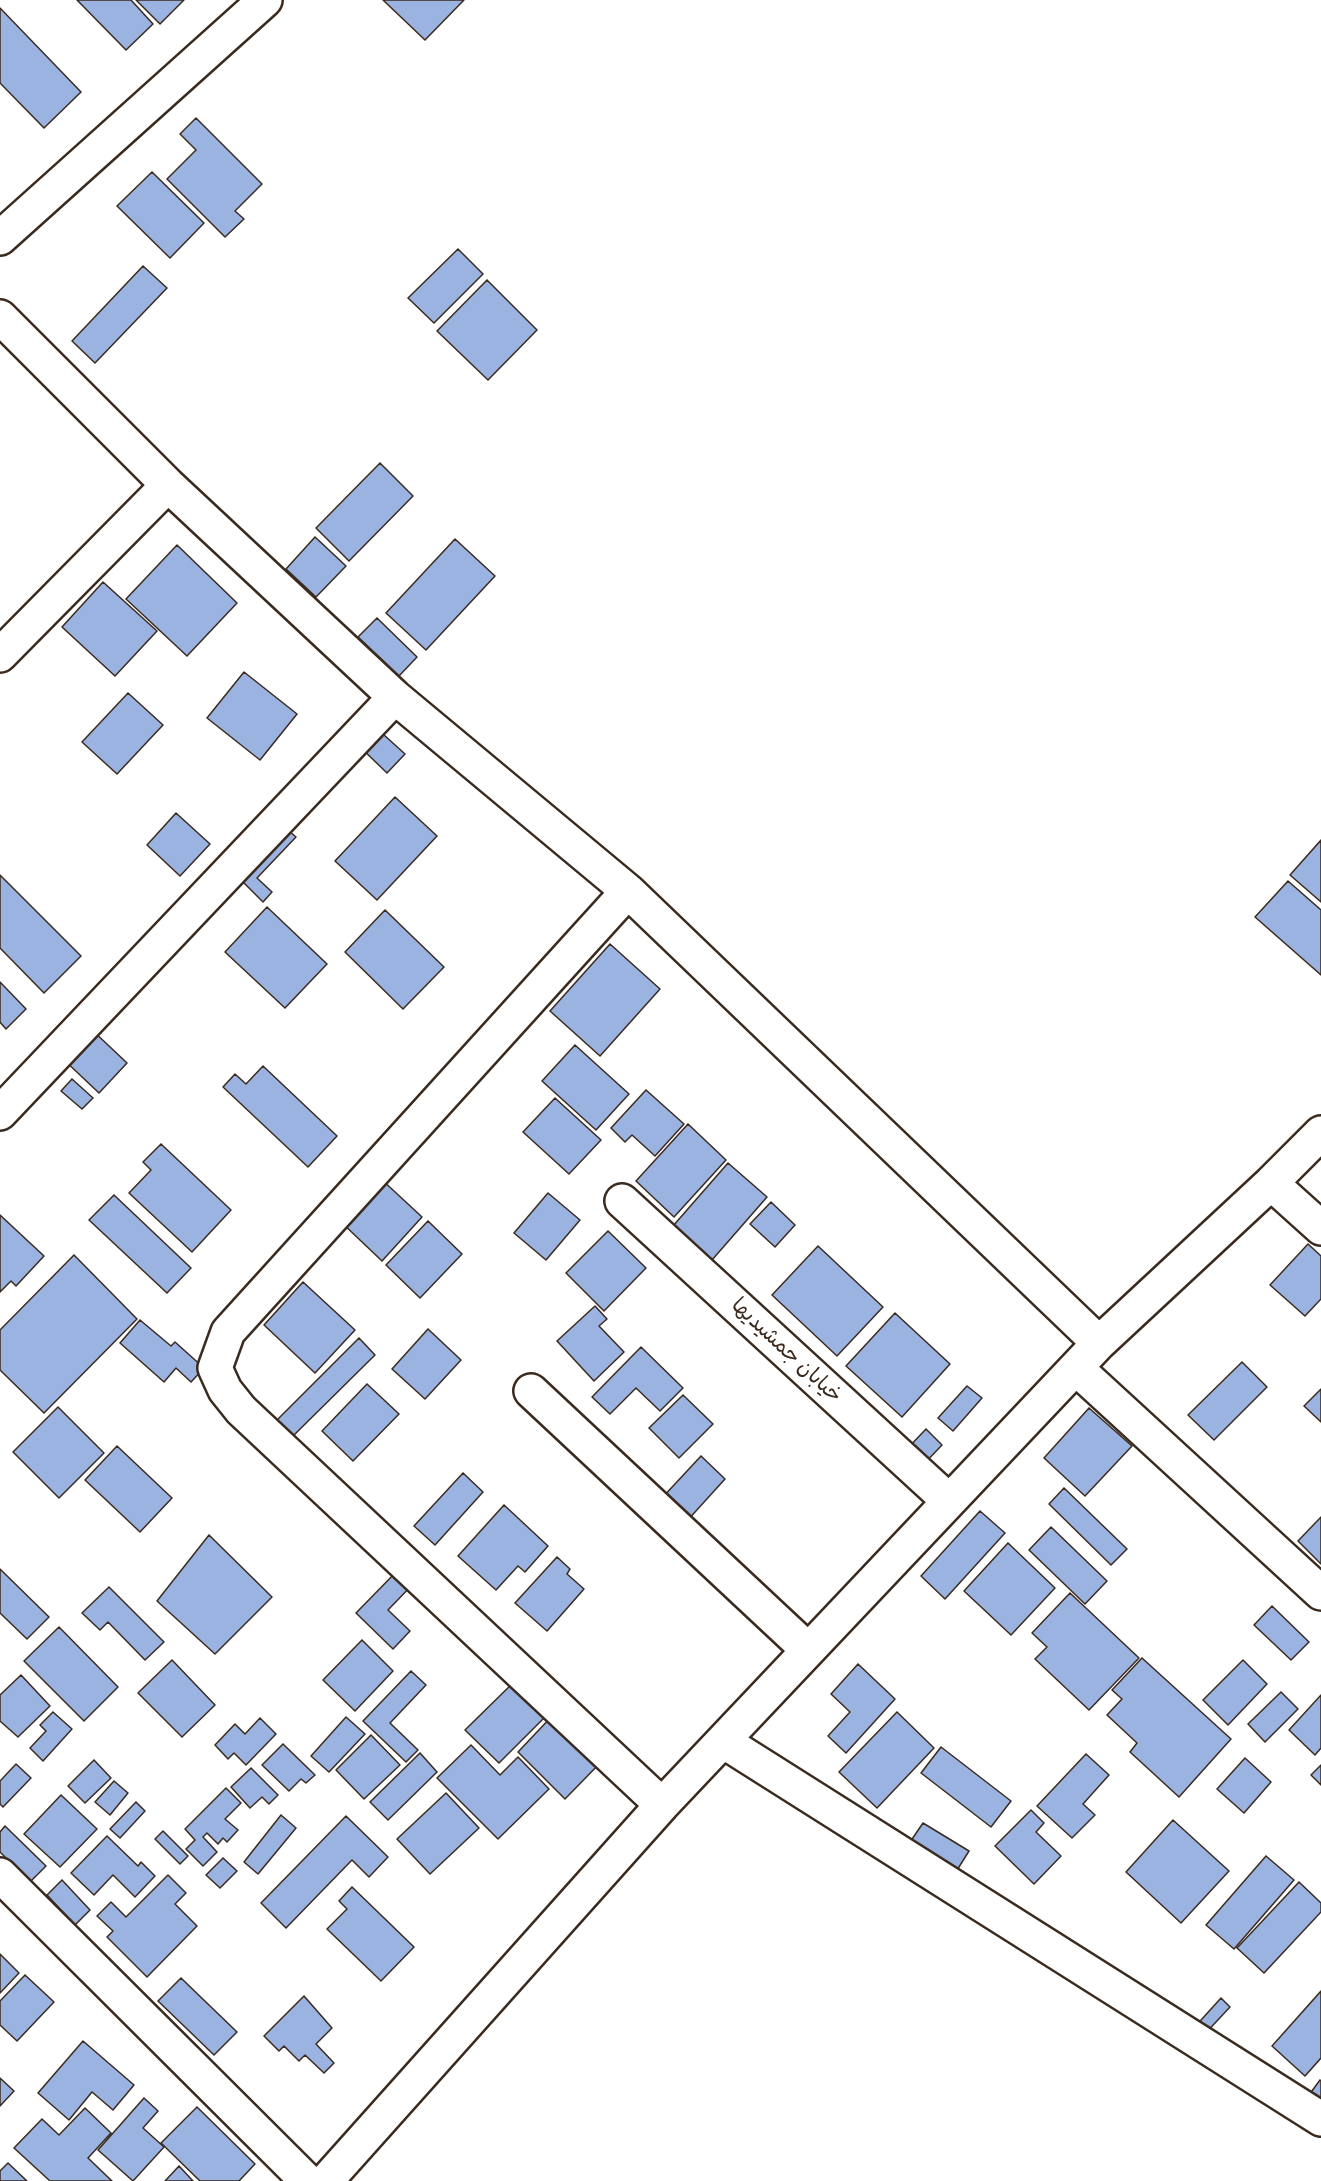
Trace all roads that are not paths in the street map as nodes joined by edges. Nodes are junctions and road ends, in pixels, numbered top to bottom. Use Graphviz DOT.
graph roads {
  1 [pos="265,0"];
  2 [pos="0,238"];
  3 [pos="0,317"];
  4 [pos="168,485"];
  5 [pos="0,656"];
  6 [pos="395,697"];
  7 [pos="628,891"];
  8 [pos="0,1113"];
  9 [pos="1321,1132"];
  10 [pos="1271,1183"];
  11 [pos="622,1201"];
  12 [pos="1321,1228"];
  13 [pos="1099,1343"];
  14 [pos="1076,1368"];
  15 [pos="531,1390"];
  16 [pos="949,1501"];
  17 [pos="1321,1593"];
  18 [pos="808,1650"];
  19 [pos="723,1741"];
  20 [pos="662,1804"];
  21 [pos="0,1875"];
  22 [pos="1321,2119"];
  23 [pos="307,2181"];
  24 [pos="326,2181"];
  1 -- 2 [label="street"];
  3 -- 4 [label="street"];
  4 -- 5 [label="street"];
  4 -- 6 [label="street"];
  6 -- 7 [label="street"];
  6 -- 8 [label="street"];
  7 -- 13 [label="street"];
  7 -- 20 [label="street"];
  9 -- 10 [label="street"];
  10 -- 12 [label="street"];
  10 -- 13 [label="street"];
  11 -- 16 [label="street, خیابان جمشیدیها"];
  13 -- 14 [label="street"];
  14 -- 16 [label="street"];
  14 -- 17 [label="street"];
  15 -- 18 [label="street"];
  16 -- 18 [label="street"];
  18 -- 19 [label="street"];
  19 -- 20 [label="street"];
  19 -- 22 [label="street"];
  20 -- 24 [label="street"];
  21 -- 23 [label="street"];
}
